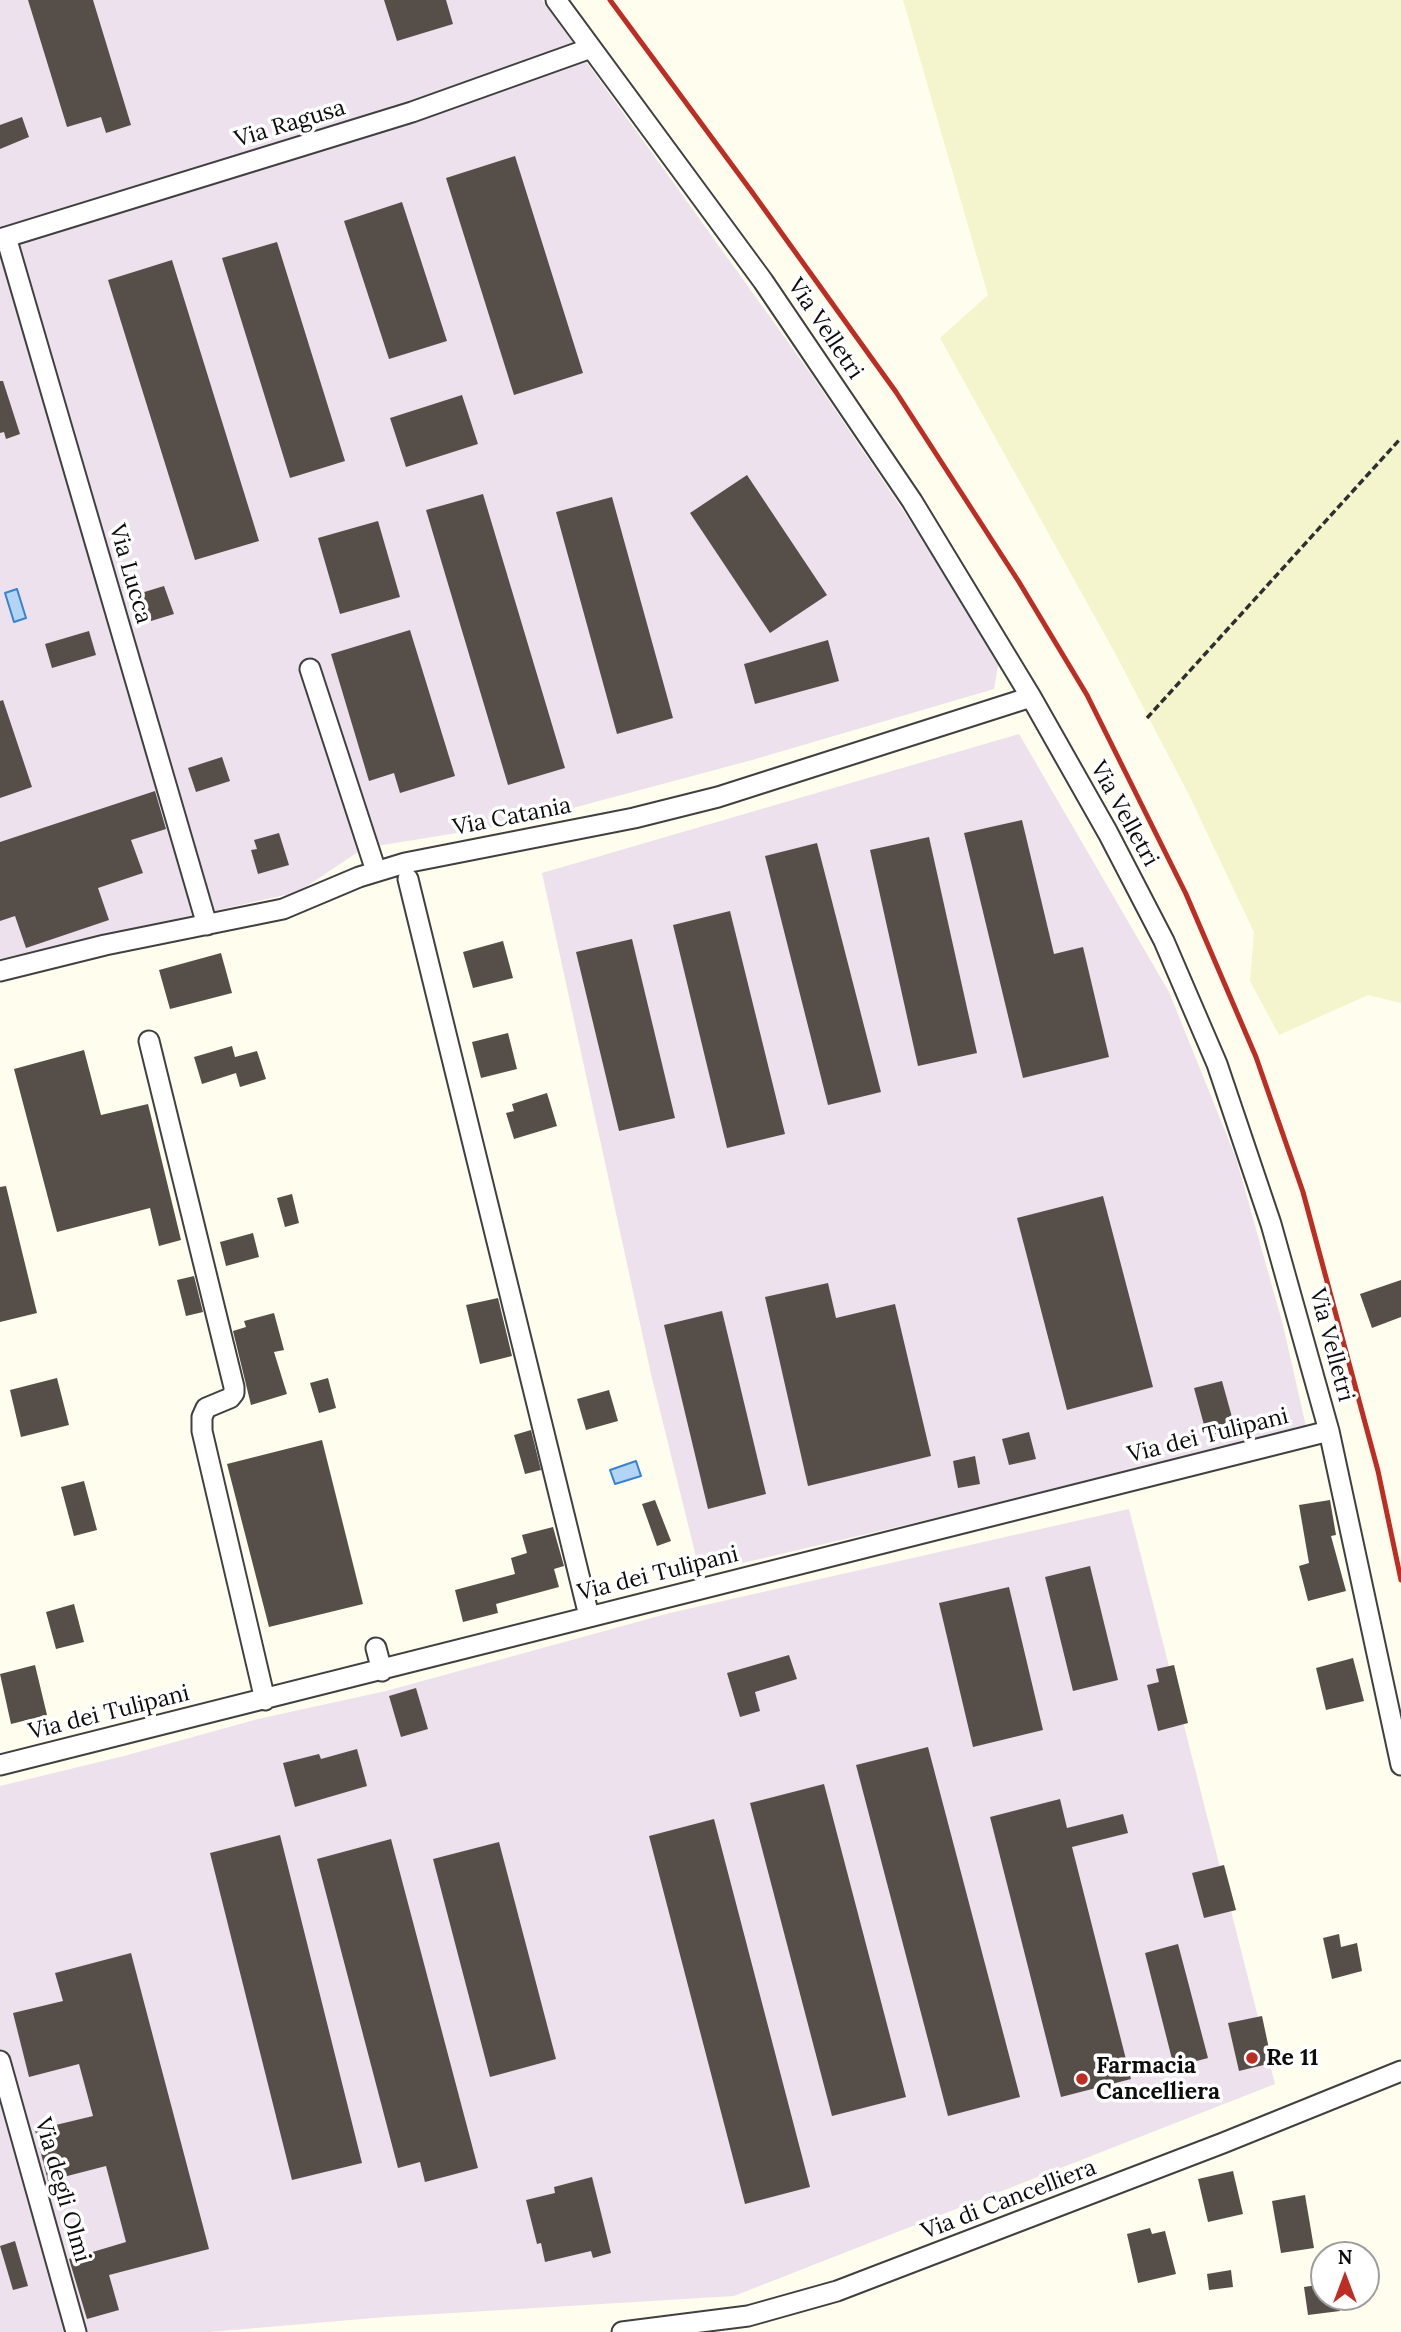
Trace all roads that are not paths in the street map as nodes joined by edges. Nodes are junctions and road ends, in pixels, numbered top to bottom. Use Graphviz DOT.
graph roads {
  1 [pos="556,0"];
  2 [pos="592,48"];
  3 [pos="2,234"];
  4 [pos="310,669"];
  5 [pos="1031,697"];
  6 [pos="376,871"];
  7 [pos="408,879"];
  8 [pos="207,925"];
  9 [pos="0,971"];
  10 [pos="149,1041"];
  11 [pos="1329,1431"];
  12 [pos="589,1616"];
  13 [pos="376,1648"];
  14 [pos="382,1671"];
  15 [pos="265,1700"];
  16 [pos="0,1765"];
  17 [pos="1401,1765"];
  18 [pos="0,2061"];
  19 [pos="1401,2071"];
  20 [pos="692,2328"];
  21 [pos="76,2332"];
  22 [pos="622,2332"];
  23 [pos="633,2332"];
  1 -- 2 [label="street, Via Velletri"];
  2 -- 3 [label="street, Via Ragusa"];
  2 -- 5 [label="street, Via Velletri"];
  3 -- 8 [label="street, Via Lucca"];
  4 -- 6 [label="street"];
  5 -- 6 [label="street, Via Catania"];
  5 -- 11 [label="street, Via Velletri"];
  6 -- 8 [label="street, Via Catania"];
  7 -- 12 [label="street"];
  8 -- 9 [label="street, Via Catania"];
  10 -- 15 [label="street"];
  11 -- 12 [label="street, Via dei Tulipani"];
  11 -- 17 [label="street, Via Velletri"];
  12 -- 14 [label="street, Via dei Tulipani"];
  13 -- 14 [label="street"];
  14 -- 15 [label="street, Via dei Tulipani"];
  15 -- 16 [label="street, Via dei Tulipani"];
  18 -- 21 [label="street, Via degli Olmi"];
  19 -- 20 [label="street, Via di Cancelliera"];
  20 -- 23 [label="street, Via di Cancelliera"];
  22 -- 23 [label="street, Via di Cancelliera"];
}
